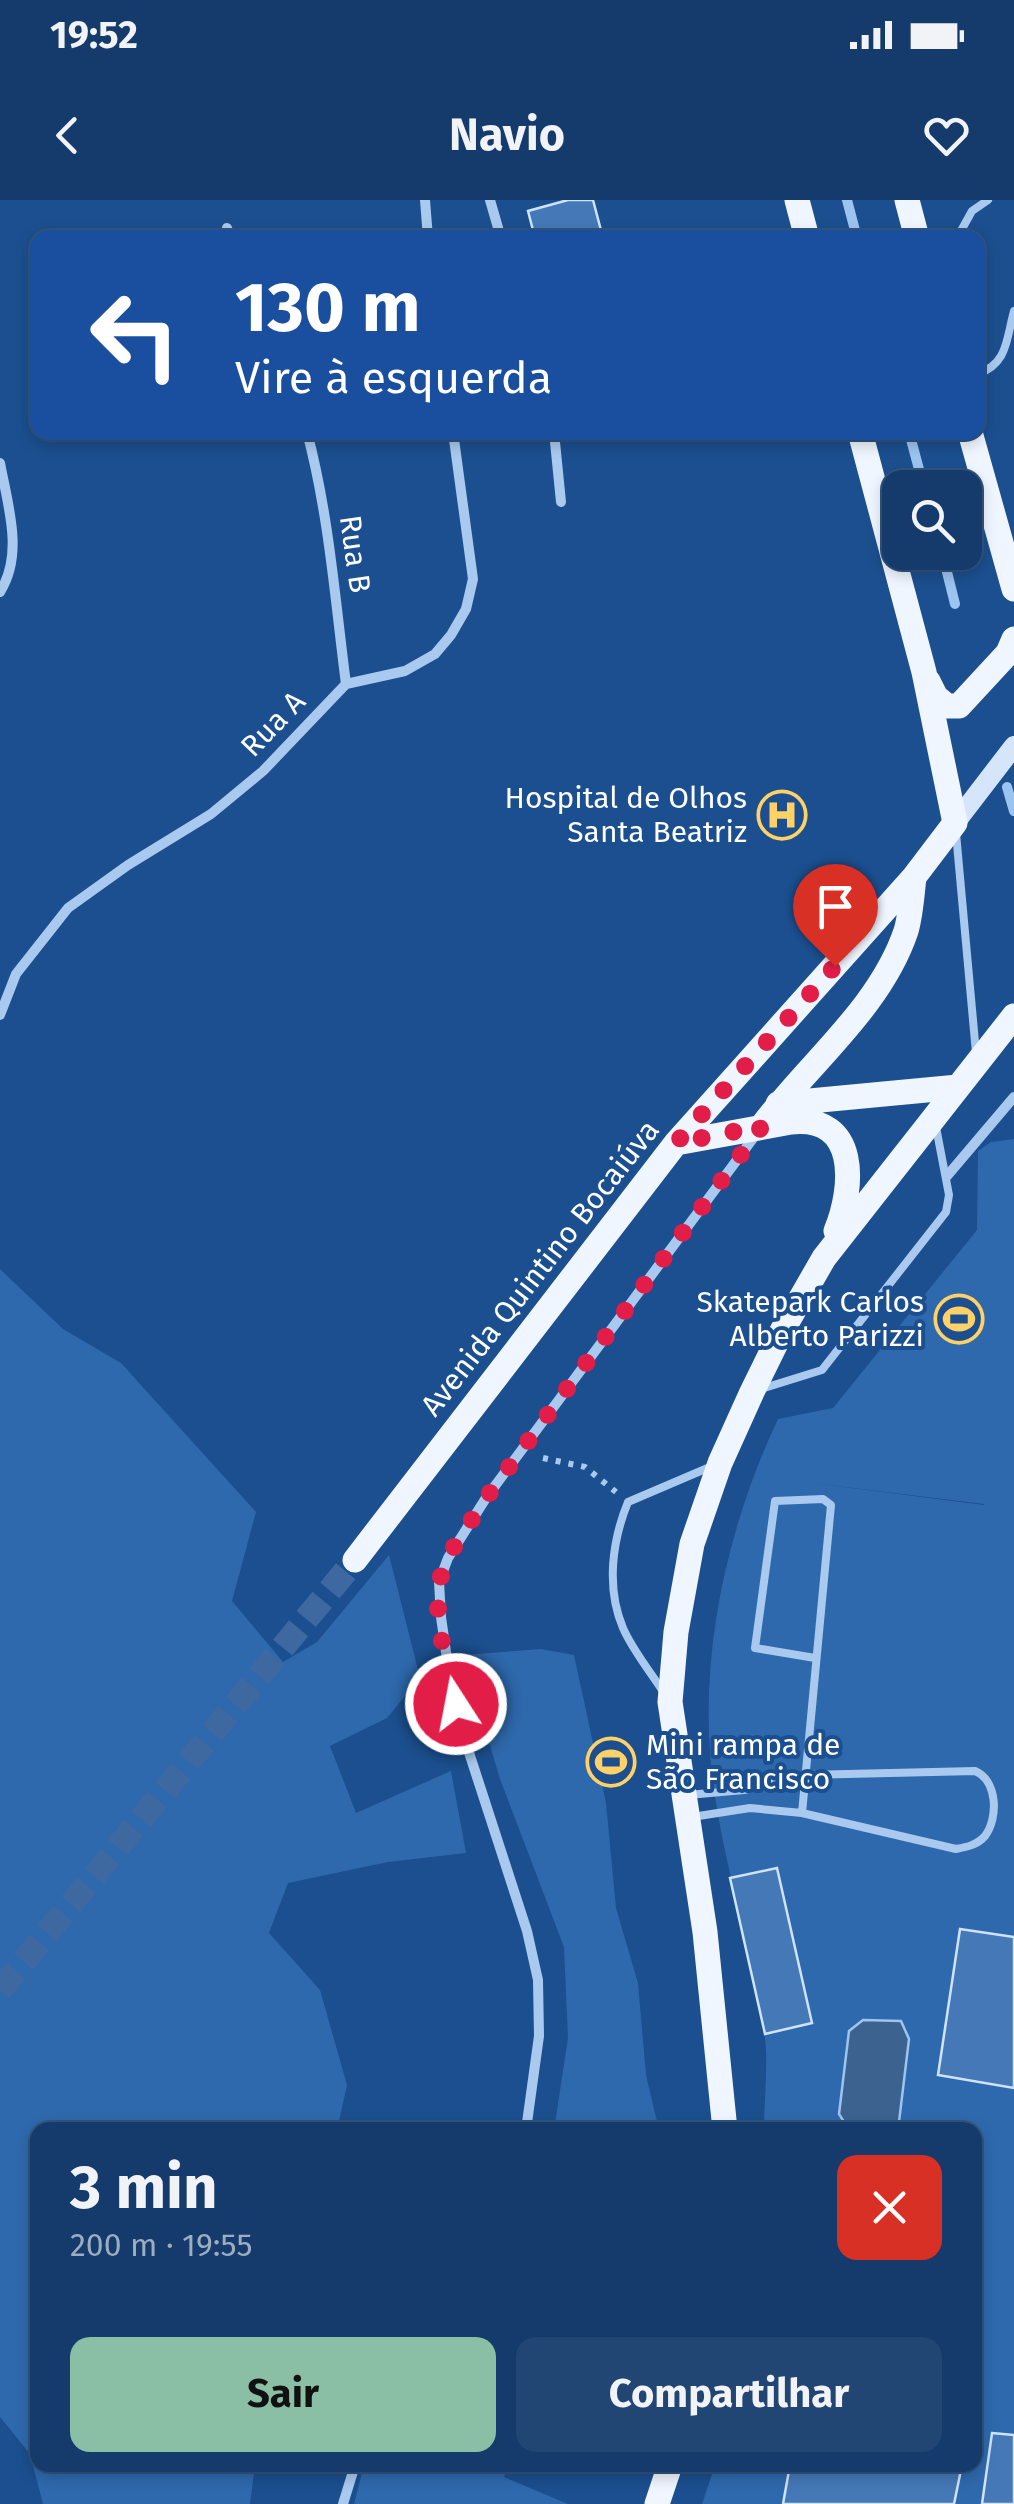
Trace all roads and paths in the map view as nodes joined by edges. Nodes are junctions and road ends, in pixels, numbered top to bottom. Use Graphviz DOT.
graph roads {
  1 [pos="425,200"];
  2 [pos="490,200"];
  3 [pos="797,200"];
  4 [pos="907,200"];
  5 [pos="988,200"];
  6 [pos="427,230"];
  7 [pos="499,230"];
  8 [pos="805,230"];
  9 [pos="915,230"];
  10 [pos="961,230"];
  11 [pos="1014,311"];
  12 [pos="985,371"];
  13 [pos="309,440"];
  14 [pos="454,440"];
  15 [pos="555,440"];
  16 [pos="862,440"];
  17 [pos="973,440"];
  18 [pos="0,464"];
  19 [pos="562,502"];
  20 [pos="1006,544"];
  21 [pos="1014,589"];
  22 [pos="0,592"];
  23 [pos="1014,639"];
  24 [pos="924,672"];
  25 [pos="346,684"];
  26 [pos="1014,746"];
  27 [pos="955,823"];
  28 [pos="914,876"];
  29 [pos="0,1016"];
  30 [pos="1014,1016"];
  31 [pos="977,1063"];
  32 [pos="958,1086"];
  33 [pos="1014,1097"];
  34 [pos="778,1104"];
  35 [pos="934,1118"];
  36 [pos="762,1126"];
  37 [pos="676,1143"];
  38 [pos="947,1176"];
  39 [pos="824,1258"];
  40 [pos="752,1392"];
  41 [pos="520,1452"];
  42 [pos="720,1463"];
  43 [pos="628,1502"];
  44 [pos="355,1560"];
  45 [pos="816,1658"];
  46 [pos="670,1702"];
  47 [pos="805,1776"];
  48 [pos="685,1806"];
  49 [pos="802,1813"];
  50 [pos="527,2122"];
  51 [pos="724,2122"];
  52 [pos="353,2472"];
  53 [pos="668,2472"];
  54 [pos="343,2504"];
  55 [pos="658,2504"];
  1 -- 6 [label="street"];
  2 -- 7 [label="street"];
  3 -- 8 [label="main road"];
  4 -- 9 [label="main road"];
  5 -- 10 [label="lane"];
  11 -- 12 [label="lane"];
  13 -- 25 [label="street, Rua B"];
  14 -- 25 [label="street, Rua A"];
  15 -- 19 [label="street"];
  16 -- 24 [label="main road"];
  17 -- 20 [label="main road"];
  18 -- 22 [label="street"];
  20 -- 21 [label="main road"];
  23 -- 24 [label="main road"];
  24 -- 27 [label="main road"];
  25 -- 29 [label="street, Rua A"];
  26 -- 27 [label="main road, Avenida Quintino Bocaiúva"];
  27 -- 28 [label="main road, Avenida Quintino Bocaiúva"];
  27 -- 31 [label="lane"];
  28 -- 34 [label="main road"];
  28 -- 37 [label="main road, Avenida Quintino Bocaiúva"];
  30 -- 31 [label="main road"];
  31 -- 32 [label="main road"];
  32 -- 34 [label="main road"];
  32 -- 35 [label="main road"];
  33 -- 38 [label="street"];
  34 -- 36 [label="main road"];
  35 -- 38 [label="lane"];
  35 -- 39 [label="main road"];
  36 -- 37 [label="main road"];
  36 -- 39 [label="main road"];
  36 -- 41 [label="street"];
  37 -- 44 [label="main road, Avenida Quintino Bocaiúva"];
  38 -- 40 [label="lane"];
  39 -- 40 [label="main road"];
  40 -- 42 [label="main road"];
  41 -- 43 [label="path"];
  41 -- 50 [label="street"];
  42 -- 43 [label="lane"];
  42 -- 46 [label="main road"];
  43 -- 46 [label="lane"];
  45 -- 45 [label="lane"];
  45 -- 47 [label="lane"];
  46 -- 48 [label="main road"];
  47 -- 48 [label="lane"];
  47 -- 49 [label="lane"];
  47 -- 49 [label="lane"];
  48 -- 49 [label="lane"];
  48 -- 51 [label="main road"];
  52 -- 54 [label="street"];
  53 -- 55 [label="main road"];
}
